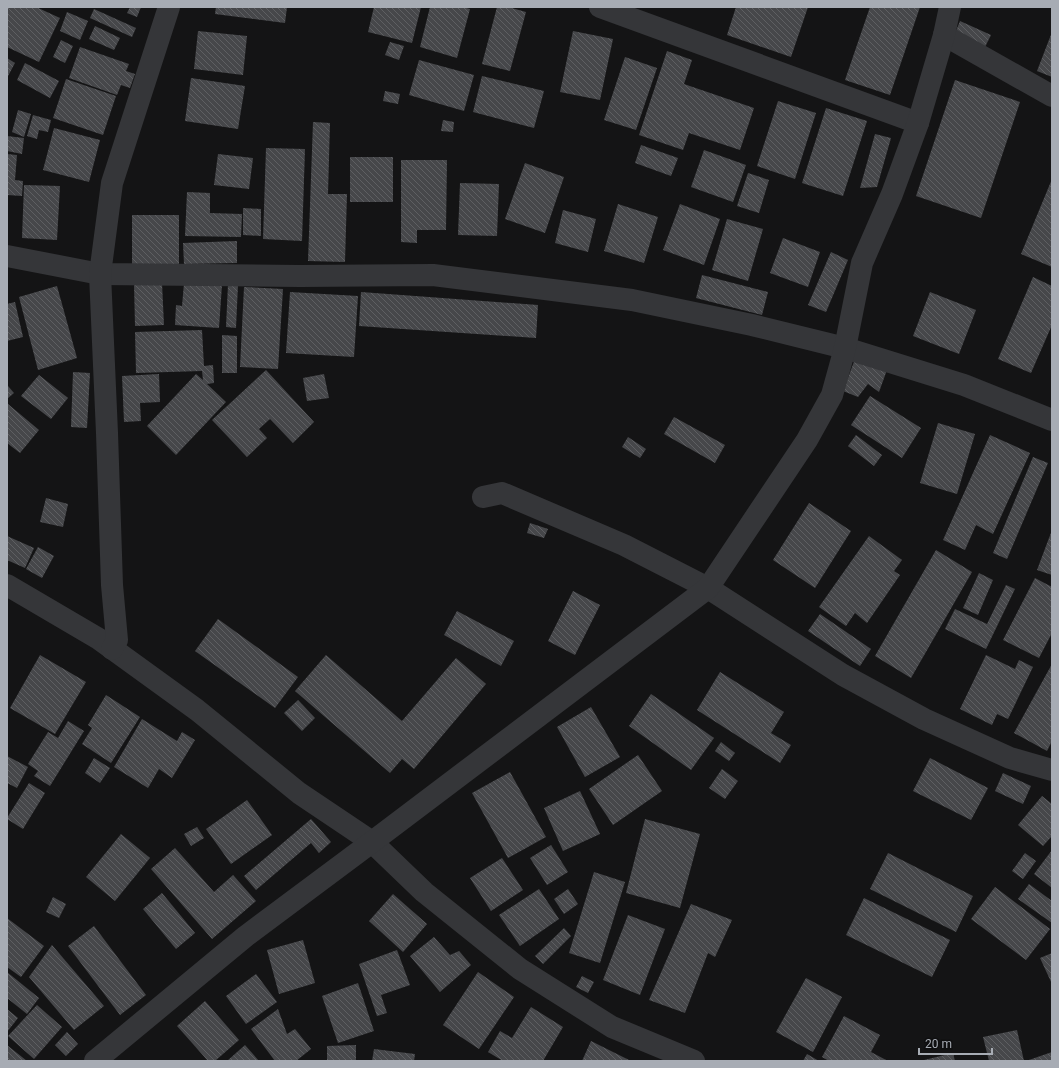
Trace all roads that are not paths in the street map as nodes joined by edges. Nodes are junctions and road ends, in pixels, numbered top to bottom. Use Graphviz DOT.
graph roads {
  1 [pos="169,7"];
  2 [pos="600,7"];
  3 [pos="950,7"];
  4 [pos="944,35"];
  5 [pos="1052,96"];
  6 [pos="918,123"];
  7 [pos="7,256"];
  8 [pos="100,274"];
  9 [pos="845,348"];
  10 [pos="1052,420"];
  11 [pos="483,497"];
  12 [pos="7,585"];
  13 [pos="708,588"];
  14 [pos="112,649"];
  15 [pos="1052,770"];
  16 [pos="372,842"];
  17 [pos="95,1061"];
  18 [pos="694,1061"];
  1 -- 8 [label="street"];
  2 -- 6 [label="street"];
  3 -- 4 [label="street"];
  4 -- 5 [label="street"];
  4 -- 6 [label="street"];
  6 -- 9 [label="street"];
  7 -- 8 [label="street"];
  8 -- 9 [label="street"];
  8 -- 14 [label="street"];
  9 -- 10 [label="street"];
  9 -- 13 [label="street"];
  11 -- 13 [label="street"];
  12 -- 14 [label="street"];
  13 -- 15 [label="street"];
  13 -- 16 [label="street"];
  14 -- 16 [label="street"];
  16 -- 17 [label="street"];
  16 -- 18 [label="street"];
}
